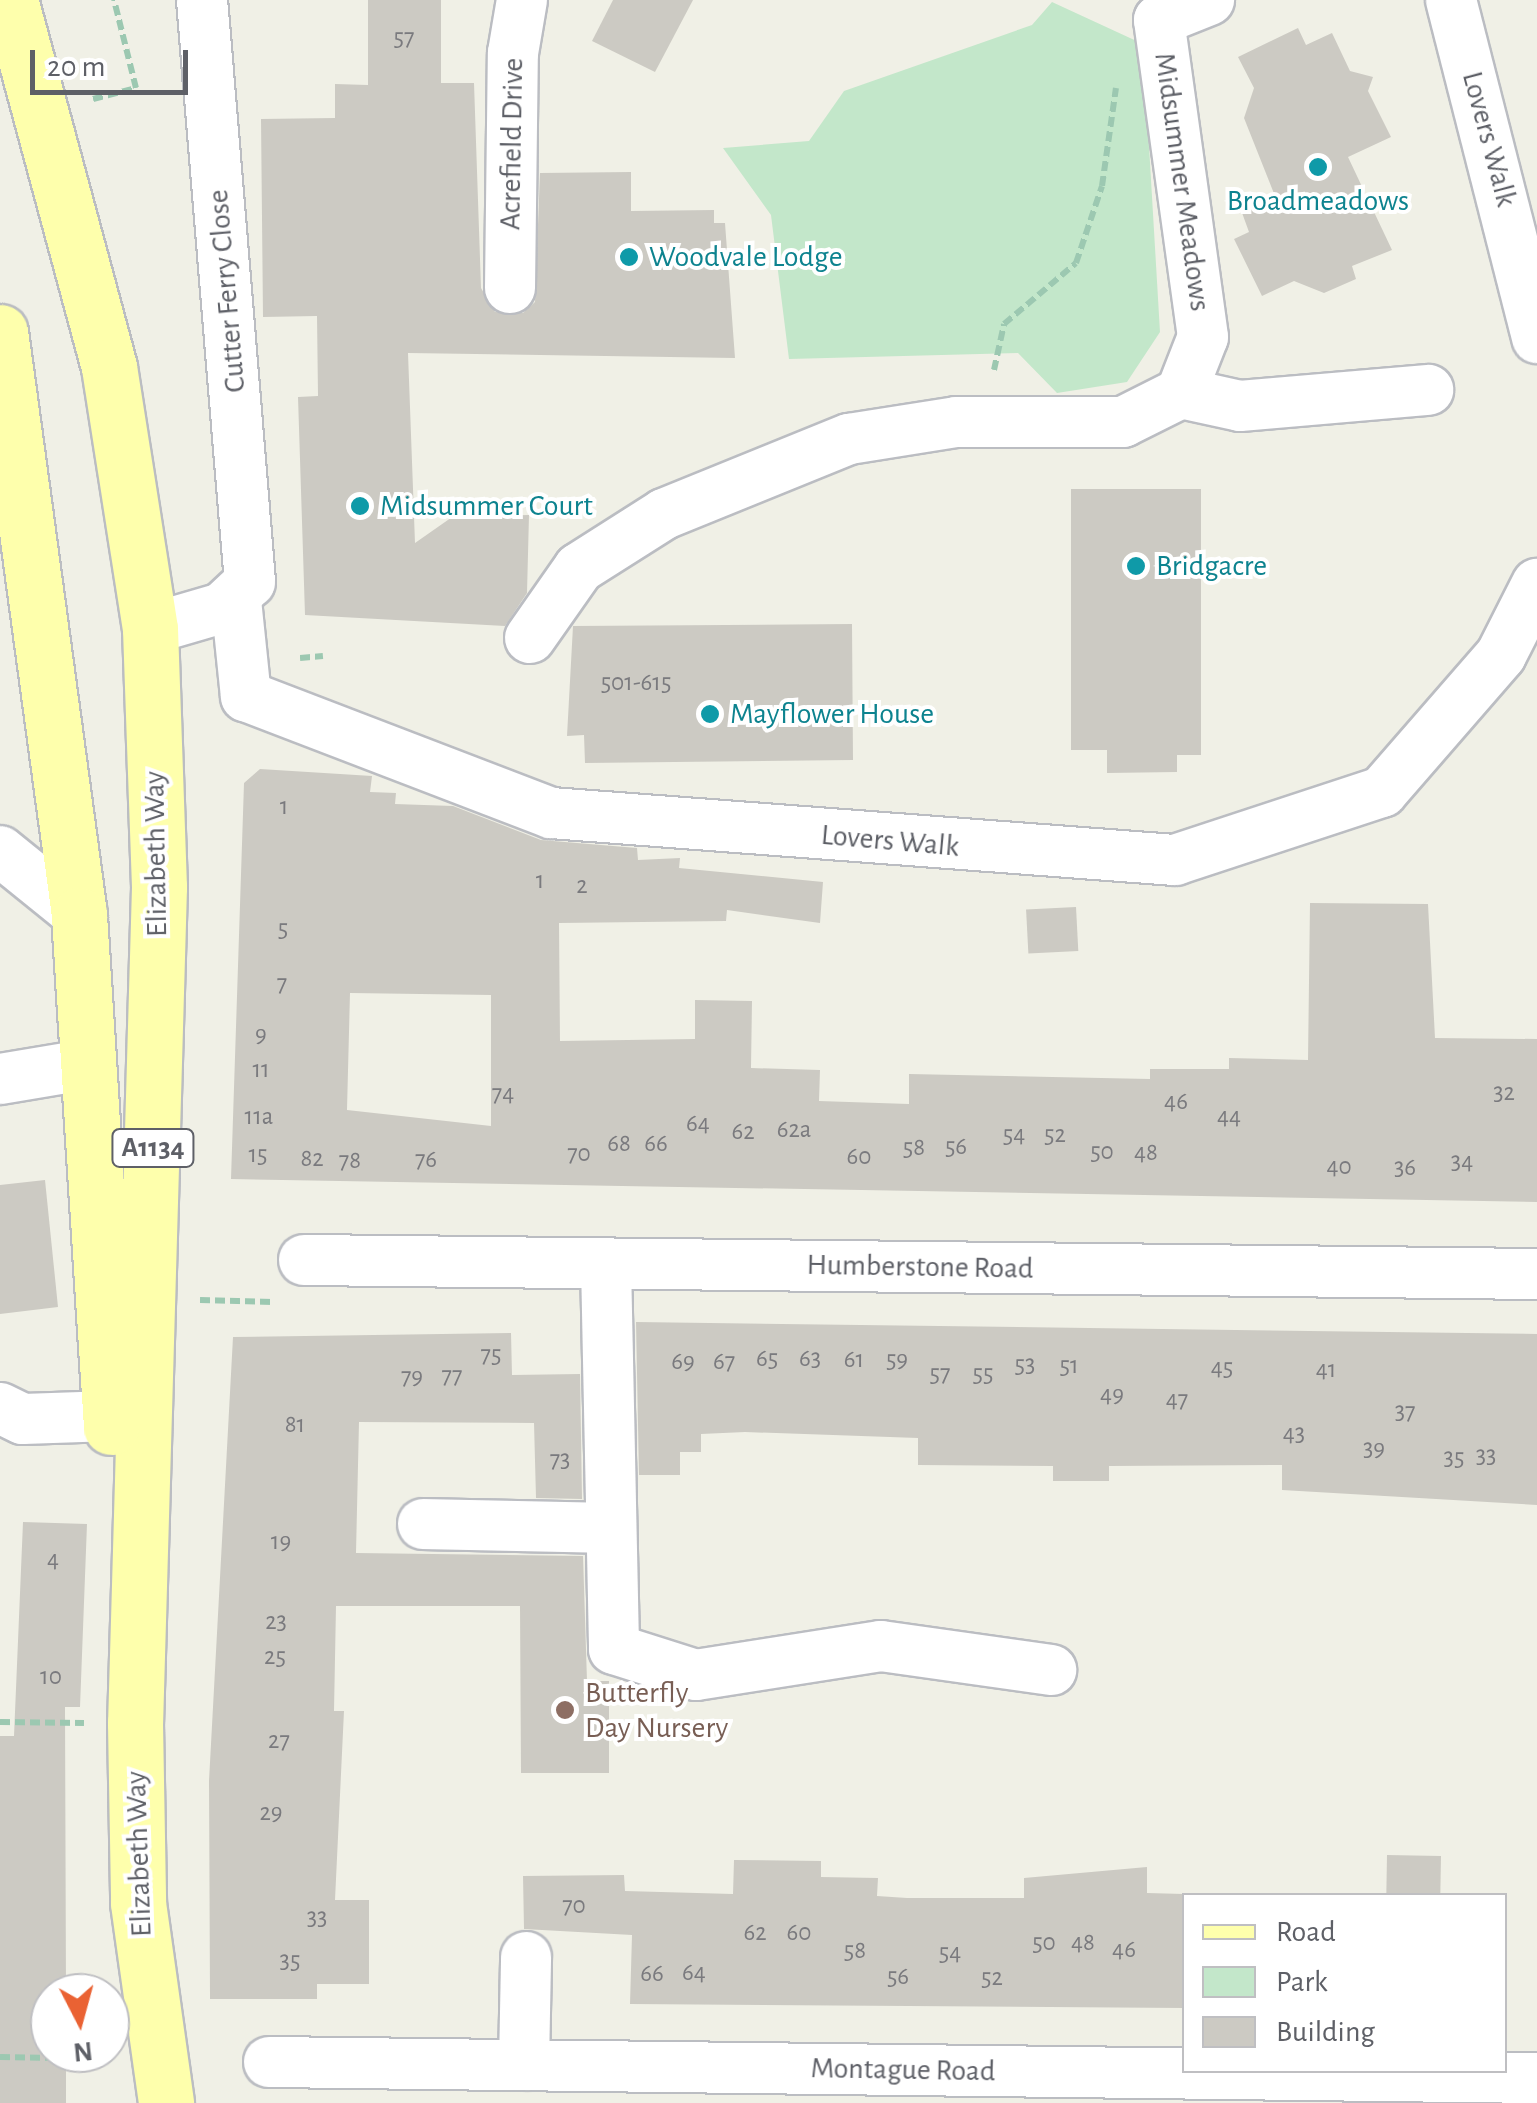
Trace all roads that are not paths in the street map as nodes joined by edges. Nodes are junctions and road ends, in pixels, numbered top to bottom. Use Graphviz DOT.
graph roads {
  1 [pos="10,0"];
  2 [pos="202,0"];
  3 [pos="522,0"];
  4 [pos="1209,0"];
  5 [pos="1450,0"];
  6 [pos="510,288"];
  7 [pos="0,332"];
  8 [pos="1537,338"];
  9 [pos="1428,390"];
  10 [pos="1181,393"];
  11 [pos="1537,584"];
  12 [pos="243,591"];
  13 [pos="150,629"];
  14 [pos="530,638"];
  15 [pos="0,852"];
  16 [pos="79,915"];
  17 [pos="90,1064"];
  18 [pos="0,1079"];
  19 [pos="304,1260"];
  20 [pos="606,1264"];
  21 [pos="1537,1274"];
  22 [pos="0,1408"];
  23 [pos="111,1416"];
  24 [pos="424,1524"];
  25 [pos="610,1528"];
  26 [pos="1051,1670"];
  27 [pos="134,1724"];
  28 [pos="526,1957"];
  29 [pos="269,2062"];
  30 [pos="524,2064"];
  31 [pos="1537,2078"];
  32 [pos="160,2081"];
  1 -- 13 [label="main road, Elizabeth Way / A1134"];
  2 -- 12 [label="street, Cutter Ferry Close"];
  3 -- 6 [label="street, Acrefield Drive"];
  4 -- 10 [label="street, Midsummer Meadows"];
  5 -- 8 [label="street, Lovers Walk"];
  7 -- 16 [label="main road, Elizabeth Way / A1134"];
  9 -- 10 [label="street"];
  10 -- 14 [label="street"];
  11 -- 12 [label="street, Lovers Walk"];
  12 -- 13 [label="street"];
  13 -- 27 [label="main road, Elizabeth Way / A1134"];
  15 -- 16 [label="street"];
  16 -- 17 [label="main road, Elizabeth Way / A1134"];
  17 -- 18 [label="street"];
  17 -- 23 [label="main road, Elizabeth Way / A1134"];
  19 -- 20 [label="street, Humberstone Road"];
  20 -- 21 [label="street, Humberstone Road"];
  20 -- 25 [label="street"];
  22 -- 23 [label="street"];
  23 -- 27 [label="main road, Elizabeth Way / A1134"];
  24 -- 25 [label="street"];
  25 -- 26 [label="street"];
  27 -- 32 [label="main road, Elizabeth Way / A1134"];
  28 -- 30 [label="street"];
  29 -- 30 [label="street, Montague Road"];
  30 -- 31 [label="street, Montague Road"];
}
